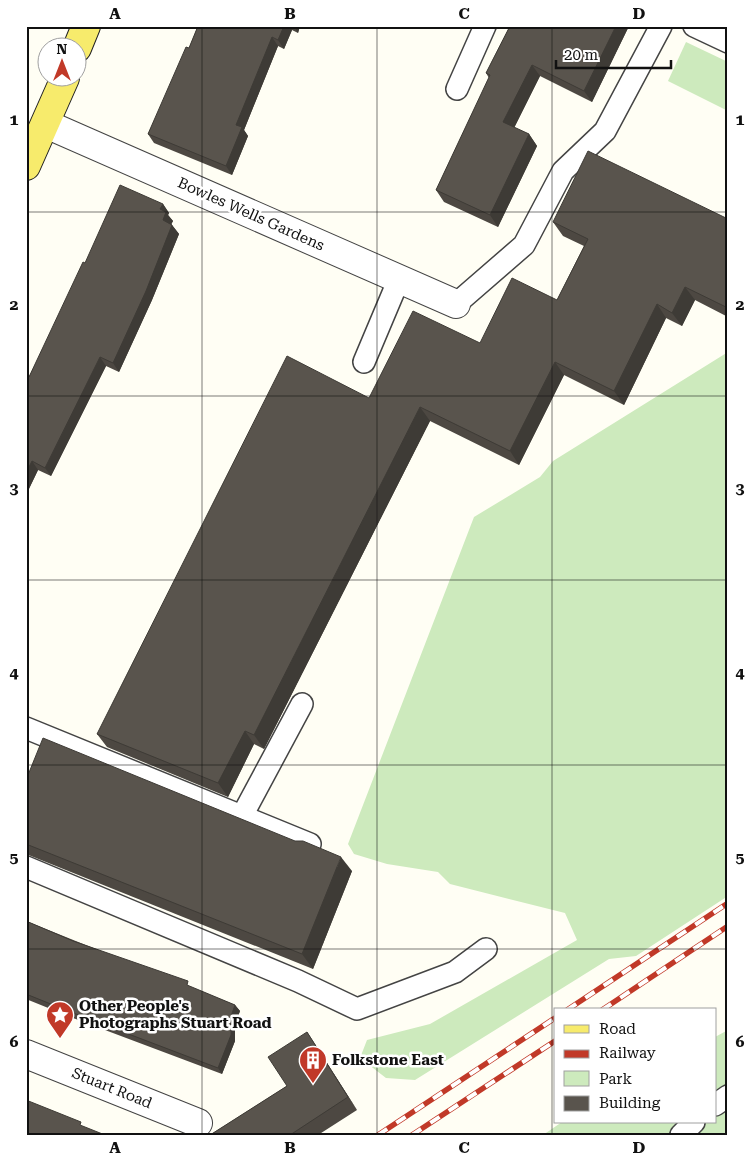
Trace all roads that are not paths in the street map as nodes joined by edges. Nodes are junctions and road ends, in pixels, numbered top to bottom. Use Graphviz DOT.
graph roads {
  1 [pos="86,26"];
  2 [pos="485,26"];
  3 [pos="661,26"];
  4 [pos="694,26"];
  5 [pos="81,38"];
  6 [pos="728,42"];
  7 [pos="61,88"];
  8 [pos="456,89"];
  9 [pos="46,124"];
  10 [pos="26,166"];
  11 [pos="399,279"];
  12 [pos="456,304"];
  13 [pos="364,362"];
  14 [pos="302,704"];
  15 [pos="26,728"];
  16 [pos="242,816"];
  17 [pos="310,844"];
  18 [pos="26,867"];
  19 [pos="486,949"];
  20 [pos="26,1054"];
  21 [pos="728,1096"];
  22 [pos="716,1105"];
  23 [pos="198,1123"];
  24 [pos="692,1124"];
  25 [pos="682,1135"];
  1 -- 5 [label="main road"];
  2 -- 8 [label="lane"];
  3 -- 12 [label="lane"];
  4 -- 6 [label="lane"];
  7 -- 9 [label="main road"];
  9 -- 10 [label="main road"];
  9 -- 11 [label="street, Bowles Wells Gardens"];
  11 -- 12 [label="street, Bowles Wells Gardens"];
  11 -- 13 [label="lane"];
  14 -- 16 [label="lane"];
  15 -- 16 [label="lane"];
  16 -- 17 [label="lane"];
  18 -- 19 [label="lane"];
  20 -- 23 [label="street, Stuart Road"];
  21 -- 22 [label="lane"];
  24 -- 25 [label="lane"];
}
